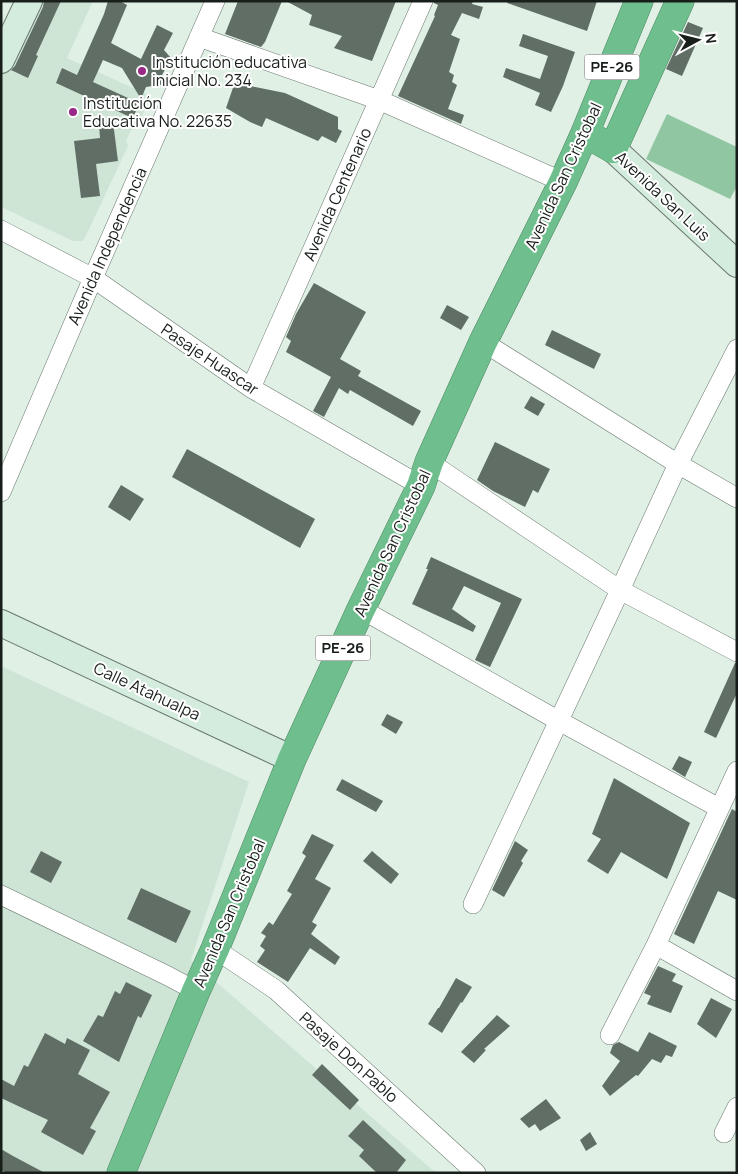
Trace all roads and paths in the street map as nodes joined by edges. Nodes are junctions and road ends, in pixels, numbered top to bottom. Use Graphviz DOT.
graph roads {
  1 [pos="12,1"];
  2 [pos="29,1"];
  3 [pos="216,1"];
  4 [pos="423,1"];
  5 [pos="639,1"];
  6 [pos="680,1"];
  7 [pos="1,24"];
  8 [pos="199,37"];
  9 [pos="1,60"];
  10 [pos="379,100"];
  11 [pos="585,133"];
  12 [pos="614,149"];
  13 [pos="563,182"];
  14 [pos="1,230"];
  15 [pos="737,264"];
  16 [pos="93,278"];
  17 [pos="484,342"];
  18 [pos="737,349"];
  19 [pos="251,388"];
  20 [pos="678,464"];
  21 [pos="425,474"];
  22 [pos="1,492"];
  23 [pos="737,498"];
  24 [pos="620,590"];
  25 [pos="361,609"];
  26 [pos="1,623"];
  27 [pos="737,652"];
  28 [pos="559,721"];
  29 [pos="292,759"];
  30 [pos="737,771"];
  31 [pos="719,808"];
  32 [pos="1,895"];
  33 [pos="473,904"];
  34 [pos="656,945"];
  35 [pos="215,949"];
  36 [pos="196,991"];
  37 [pos="737,991"];
  38 [pos="610,1035"];
  39 [pos="737,1107"];
  40 [pos="724,1133"];
  41 [pos="121,1173"];
  42 [pos="476,1173"];
  1 -- 7 [label="street"];
  2 -- 9 [label="street"];
  3 -- 8 [label="street, Avenida Independencia"];
  4 -- 10 [label="street, Avenida Centenario"];
  5 -- 11 [label="highway, Avenida San Cristobal / PE-26"];
  6 -- 12 [label="highway"];
  8 -- 10 [label="street"];
  8 -- 16 [label="street, Avenida Independencia"];
  10 -- 13 [label="street"];
  10 -- 19 [label="street, Avenida Centenario"];
  11 -- 12 [label="highway, Avenida San Luis"];
  11 -- 13 [label="highway, Avenida San Cristobal / PE-26"];
  12 -- 15 [label="street, Avenida San Luis"];
  13 -- 17 [label="highway, Avenida San Cristobal / PE-26"];
  14 -- 16 [label="street, Pasaje Huascar"];
  16 -- 19 [label="street, Pasaje Huascar"];
  16 -- 22 [label="street, Avenida Independencia"];
  17 -- 20 [label="street"];
  17 -- 21 [label="highway, Avenida San Cristobal / PE-26"];
  18 -- 20 [label="street"];
  19 -- 21 [label="street, Pasaje Huascar"];
  20 -- 23 [label="street"];
  20 -- 24 [label="street"];
  21 -- 24 [label="street, Pasaje Huascar"];
  21 -- 25 [label="highway, Avenida San Cristobal / PE-26"];
  24 -- 27 [label="street, Pasaje Huascar"];
  24 -- 28 [label="street"];
  25 -- 28 [label="street"];
  25 -- 29 [label="highway, Avenida San Cristobal / PE-26"];
  26 -- 29 [label="street, Calle Atahualpa"];
  28 -- 31 [label="street"];
  28 -- 33 [label="street"];
  29 -- 35 [label="highway, Avenida San Cristobal / PE-26"];
  30 -- 31 [label="street"];
  31 -- 34 [label="street"];
  32 -- 36 [label="street"];
  34 -- 37 [label="street"];
  34 -- 38 [label="street"];
  35 -- 36 [label="highway, Avenida San Cristobal / PE-26"];
  35 -- 42 [label="street, Pasaje Don Pablo"];
  36 -- 41 [label="highway, Avenida San Cristobal / PE-26"];
  39 -- 40 [label="street"];
}
